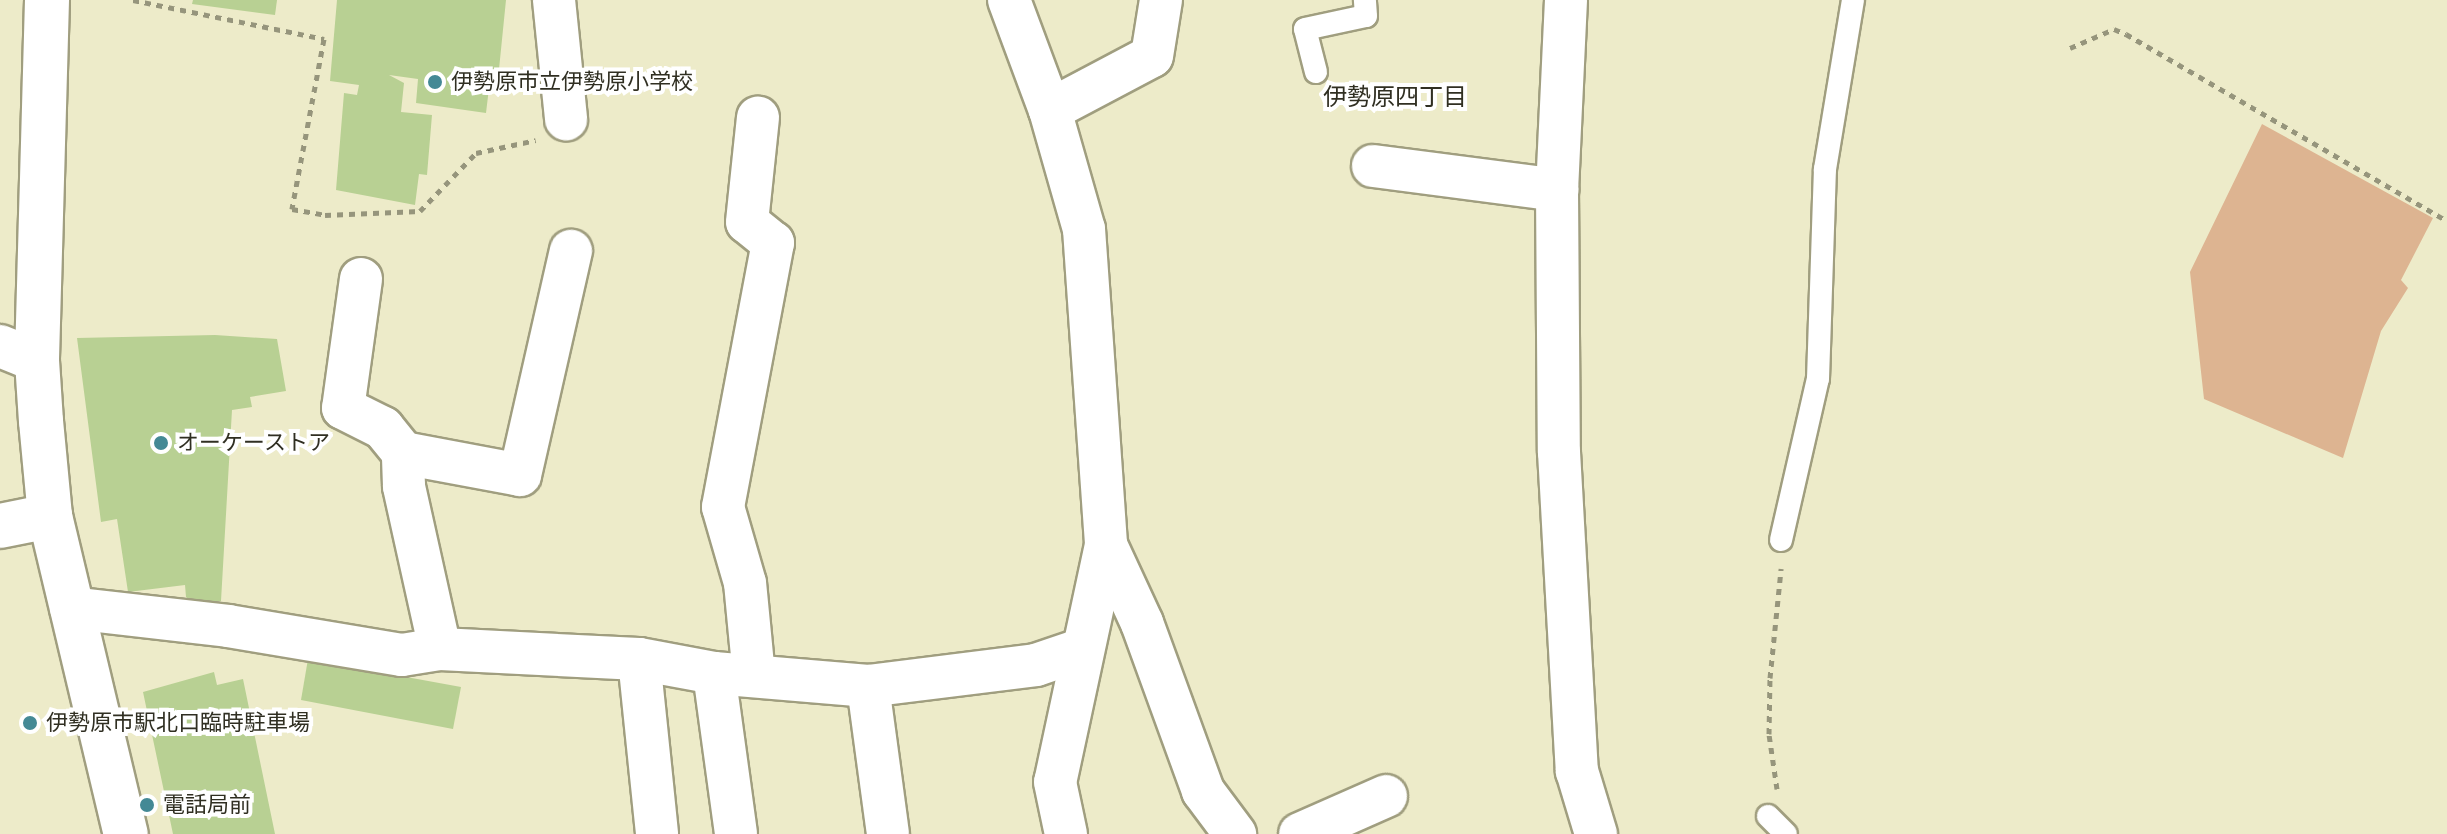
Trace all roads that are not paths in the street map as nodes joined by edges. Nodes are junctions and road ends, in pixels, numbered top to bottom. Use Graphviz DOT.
graph roads {
  1 [pos="47,0"];
  2 [pos="554,0"];
  3 [pos="1009,0"];
  4 [pos="1161,0"];
  5 [pos="1365,0"];
  6 [pos="1566,0"];
  7 [pos="1853,0"];
  8 [pos="1316,72"];
  9 [pos="1050,110"];
  10 [pos="758,118"];
  11 [pos="566,119"];
  12 [pos="1373,166"];
  13 [pos="1557,190"];
  14 [pos="571,252"];
  15 [pos="361,279"];
  16 [pos="18,353"];
  17 [pos="403,453"];
  18 [pos="50,516"];
  19 [pos="0,526"];
  20 [pos="1781,540"];
  21 [pos="1106,545"];
  22 [pos="71,608"];
  23 [pos="440,649"];
  24 [pos="1080,650"];
  25 [pos="639,659"];
  26 [pos="734,675"];
  27 [pos="868,686"];
  28 [pos="1386,796"];
  29 [pos="126,834"];
  30 [pos="657,834"];
  31 [pos="736,834"];
  32 [pos="888,834"];
  33 [pos="1066,834"];
  34 [pos="1235,834"];
  35 [pos="1300,834"];
  36 [pos="1596,834"];
  1 -- 16 [label="street"];
  2 -- 11 [label="street"];
  3 -- 9 [label="street"];
  4 -- 9 [label="street"];
  5 -- 8 [label="lane"];
  6 -- 13 [label="street"];
  7 -- 20 [label="lane"];
  9 -- 21 [label="street"];
  10 -- 26 [label="street"];
  12 -- 13 [label="street"];
  13 -- 36 [label="street"];
  14 -- 17 [label="street"];
  15 -- 17 [label="street"];
  16 -- 18 [label="street"];
  17 -- 23 [label="street"];
  18 -- 19 [label="street"];
  18 -- 22 [label="street"];
  21 -- 24 [label="street"];
  21 -- 34 [label="street"];
  22 -- 23 [label="street"];
  22 -- 29 [label="street"];
  23 -- 25 [label="street"];
  24 -- 27 [label="street"];
  24 -- 33 [label="street"];
  25 -- 26 [label="street"];
  25 -- 30 [label="street"];
  26 -- 27 [label="street"];
  26 -- 31 [label="street"];
  27 -- 32 [label="street"];
  28 -- 35 [label="street"];
}
